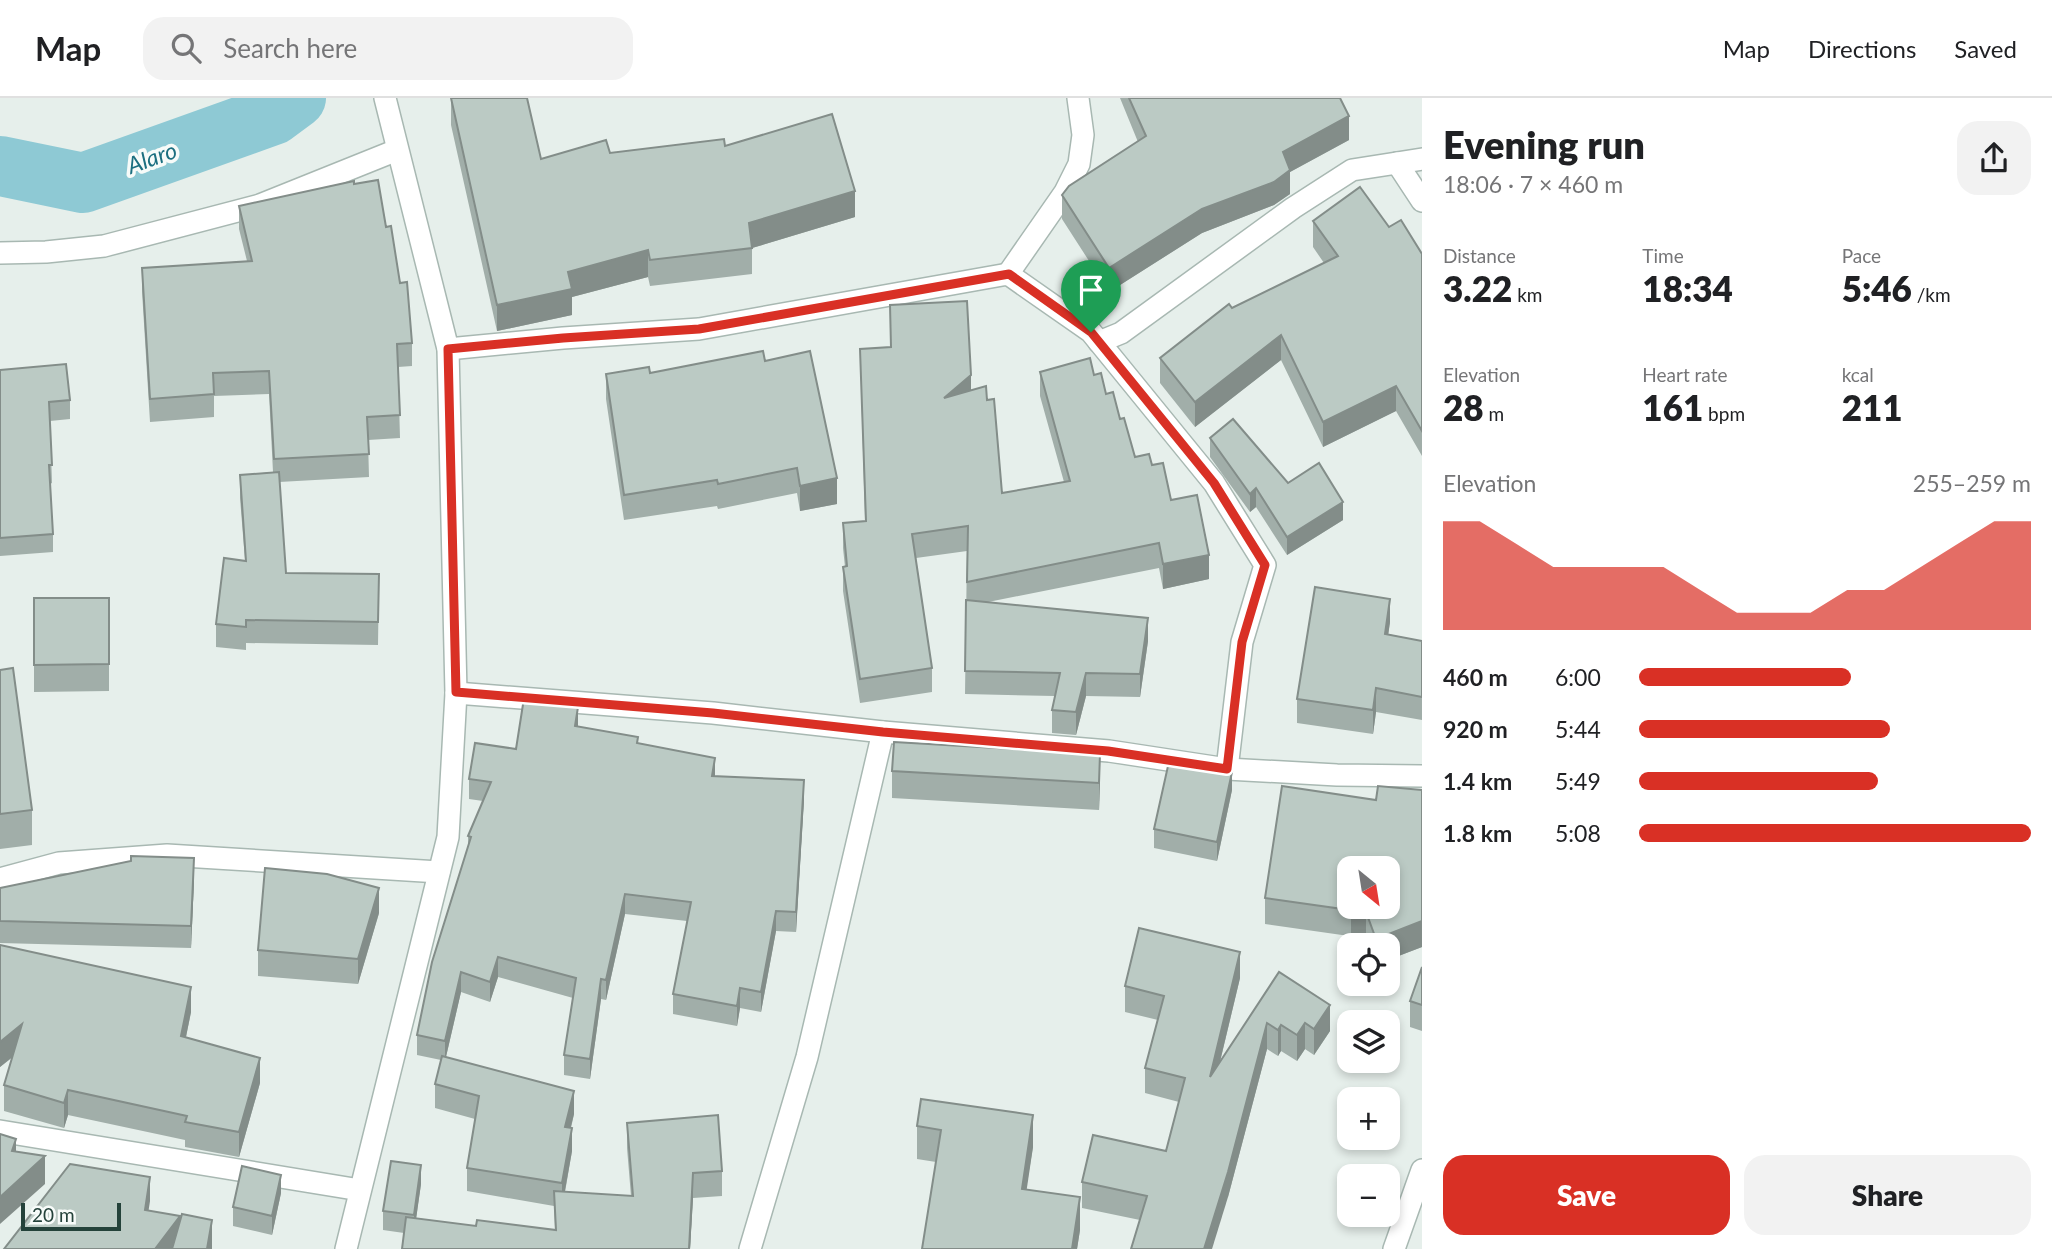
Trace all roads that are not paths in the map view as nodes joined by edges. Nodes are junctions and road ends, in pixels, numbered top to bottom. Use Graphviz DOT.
graph roads {
  1 [pos="385,98"];
  2 [pos="1078,98"];
  3 [pos="397,150"];
  4 [pos="1422,159"];
  5 [pos="1397,163"];
  6 [pos="1422,201"];
  7 [pos="0,253"];
  8 [pos="1009,274"];
  9 [pos="1099,342"];
  10 [pos="448,349"];
  11 [pos="456,692"];
  12 [pos="883,732"];
  13 [pos="1227,769"];
  14 [pos="1422,776"];
  15 [pos="439,872"];
  16 [pos="0,879"];
  17 [pos="0,1131"];
  18 [pos="1422,1170"];
  19 [pos="360,1190"];
  20 [pos="346,1249"];
  21 [pos="750,1249"];
  22 [pos="1394,1249"];
  1 -- 3 [label="street"];
  2 -- 8 [label="street"];
  3 -- 7 [label="street"];
  3 -- 10 [label="street"];
  4 -- 5 [label="street"];
  5 -- 6 [label="street"];
  5 -- 9 [label="street"];
  8 -- 9 [label="street"];
  8 -- 10 [label="street"];
  9 -- 13 [label="street"];
  10 -- 11 [label="street"];
  11 -- 12 [label="street"];
  11 -- 15 [label="street"];
  12 -- 13 [label="street"];
  12 -- 21 [label="street"];
  13 -- 14 [label="street"];
  15 -- 16 [label="street"];
  15 -- 19 [label="street"];
  17 -- 19 [label="street"];
  18 -- 22 [label="street"];
  19 -- 20 [label="street"];
}
